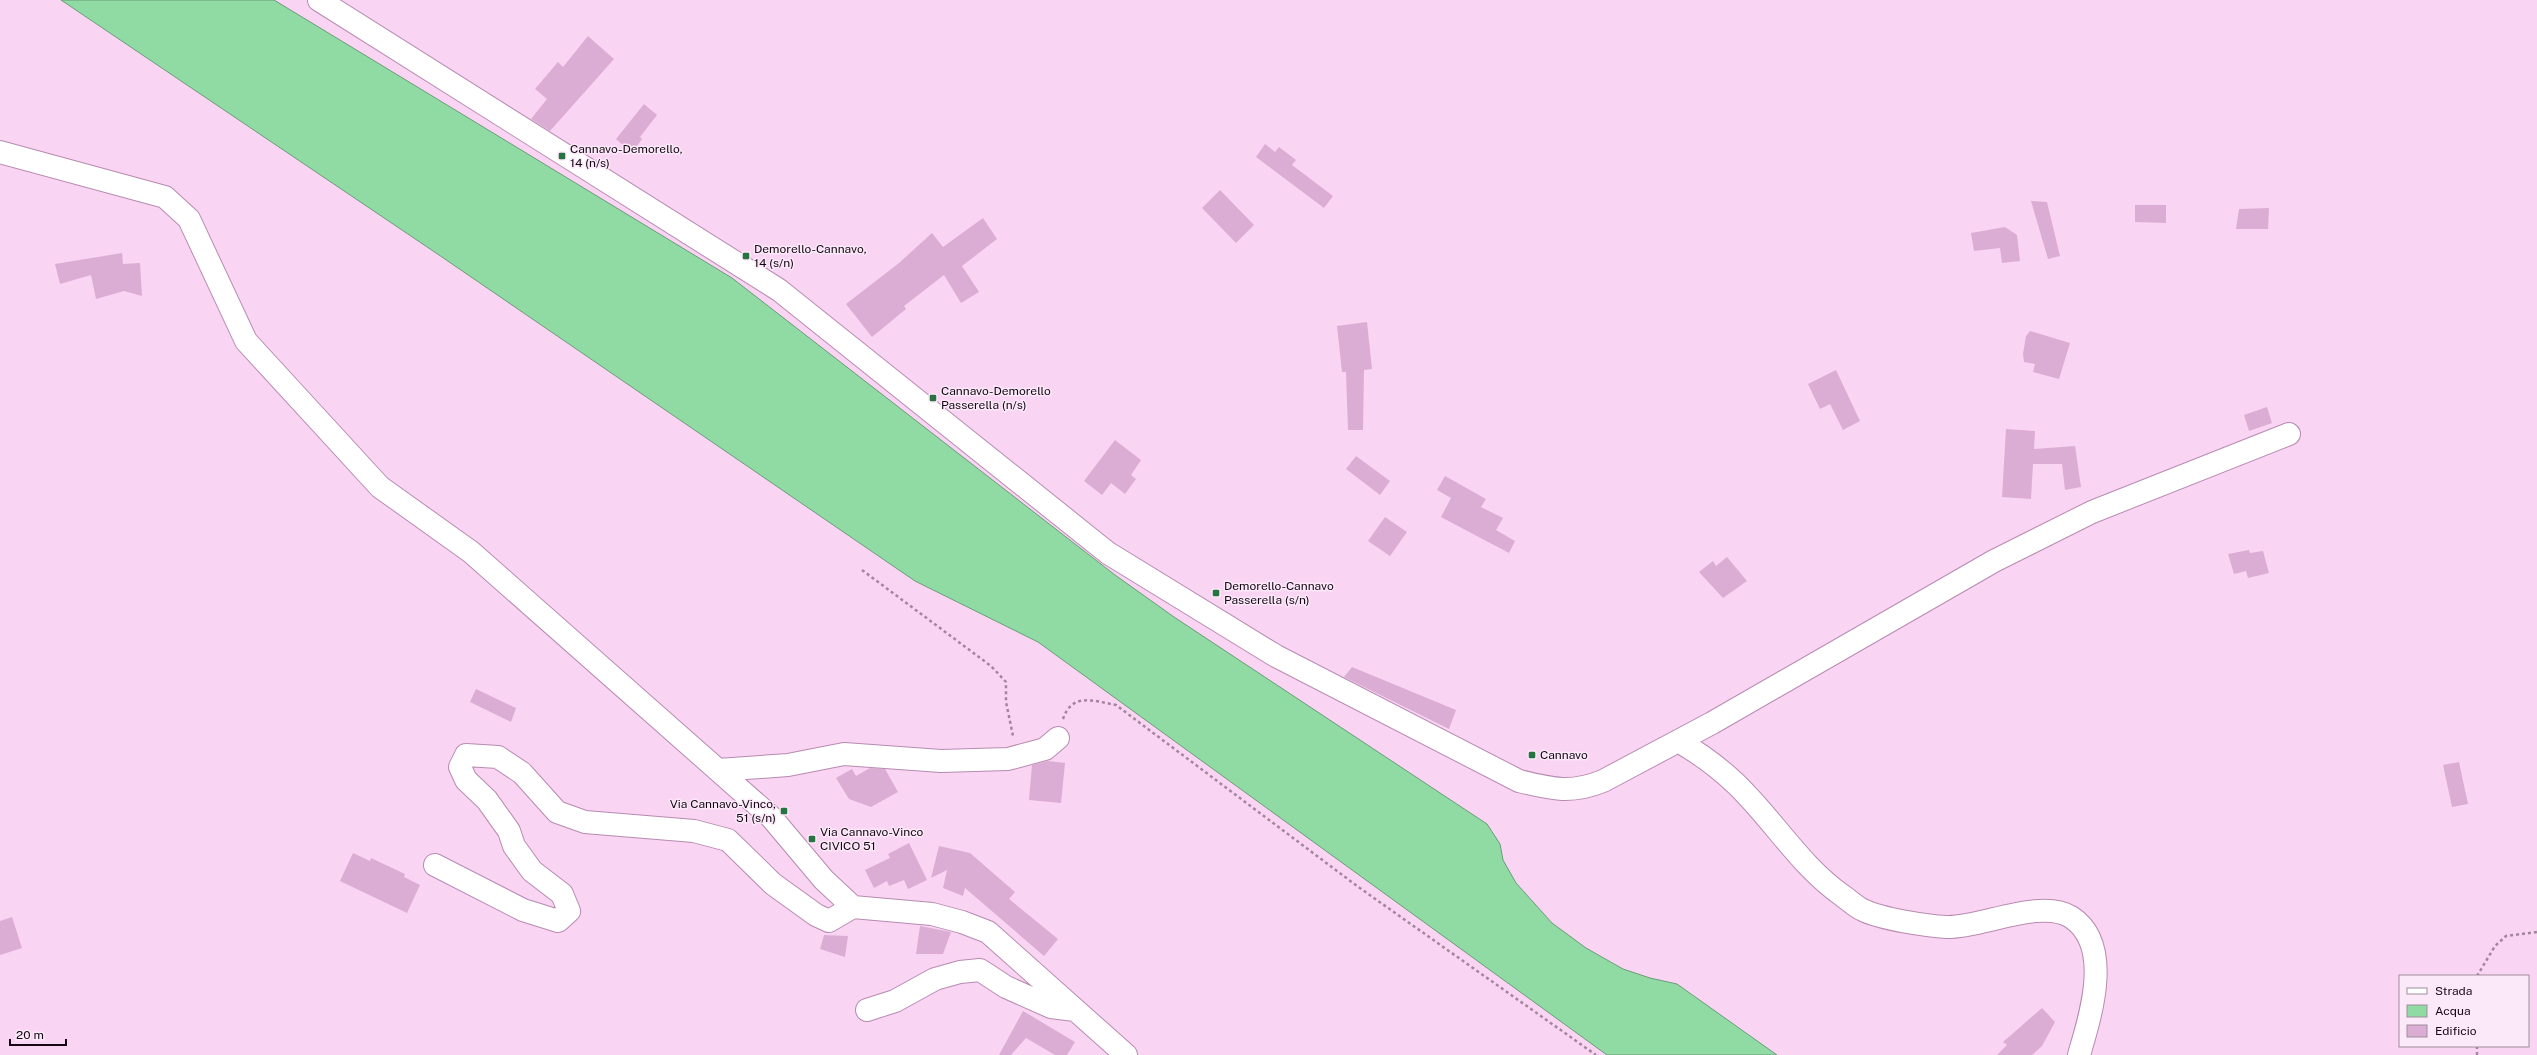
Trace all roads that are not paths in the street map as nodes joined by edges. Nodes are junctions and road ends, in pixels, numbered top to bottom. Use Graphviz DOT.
graph roads {
  1 [pos="319,0"];
  2 [pos="0,152"];
  3 [pos="2289,434"];
  4 [pos="1058,738"];
  5 [pos="1678,741"];
  6 [pos="718,770"];
  7 [pos="435,865"];
  8 [pos="853,907"];
  9 [pos="867,1010"];
  10 [pos="1075,1010"];
  11 [pos="1126,1055"];
  12 [pos="2079,1055"];
  1 -- 5 [label="street"];
  2 -- 6 [label="street"];
  3 -- 5 [label="street"];
  4 -- 6 [label="street"];
  5 -- 12 [label="street"];
  6 -- 8 [label="street"];
  7 -- 8 [label="street"];
  8 -- 10 [label="street"];
  9 -- 10 [label="street"];
  10 -- 11 [label="street"];
}
